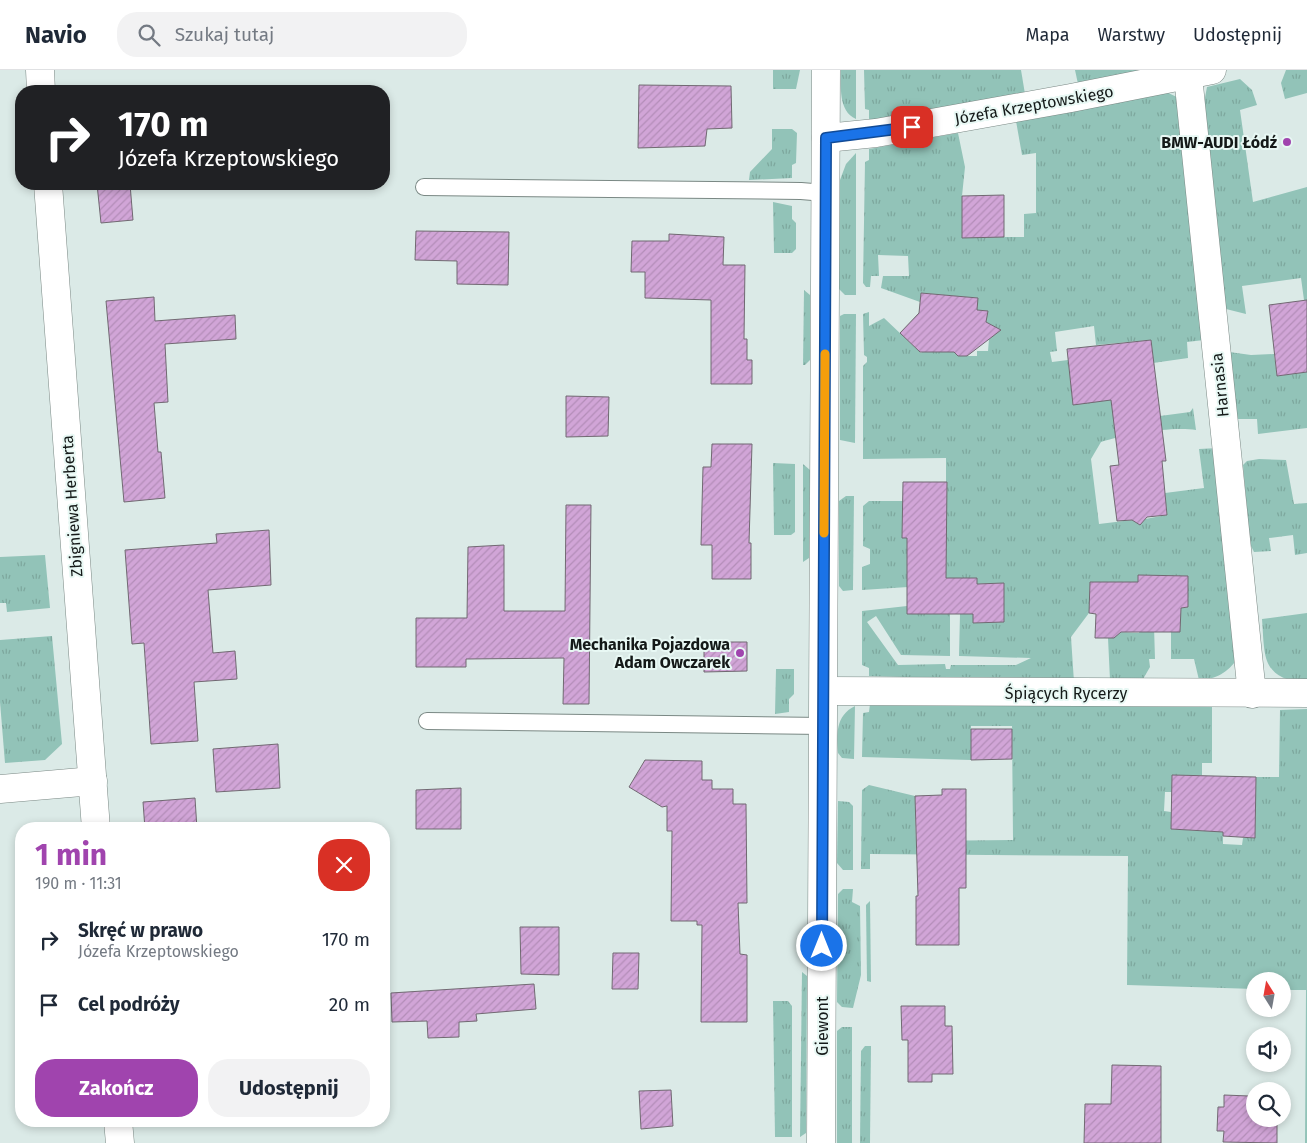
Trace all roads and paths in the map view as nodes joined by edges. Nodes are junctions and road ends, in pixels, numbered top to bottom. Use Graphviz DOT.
graph roads {
  1 [pos="40,70"];
  2 [pos="826,70"];
  3 [pos="1200,73"];
  4 [pos="41,85"];
  5 [pos="826,138"];
  6 [pos="424,187"];
  7 [pos="48,190"];
  8 [pos="826,193"];
  9 [pos="824,691"];
  10 [pos="1307,693"];
  11 [pos="1252,694"];
  12 [pos="427,721"];
  13 [pos="824,726"];
  14 [pos="93,781"];
  15 [pos="0,789"];
  16 [pos="96,822"];
  17 [pos="119,1127"];
  18 [pos="120,1143"];
  19 [pos="822,1143"];
  1 -- 4 [label="street"];
  2 -- 5 [label="street, Giewont"];
  3 -- 5 [label="street, Józefa Krzeptowskiego"];
  3 -- 11 [label="street, Harnasia"];
  5 -- 8 [label="street, Giewont"];
  6 -- 8 [label="lane"];
  7 -- 14 [label="street, Zbigniewa Herberta"];
  8 -- 9 [label="street, Giewont"];
  9 -- 11 [label="street, Śpiących Rycerzy"];
  9 -- 13 [label="street, Giewont"];
  10 -- 11 [label="street, Śpiących Rycerzy"];
  12 -- 13 [label="lane"];
  13 -- 19 [label="street, Giewont"];
  14 -- 15 [label="street"];
  14 -- 16 [label="street, Zbigniewa Herberta"];
  17 -- 18 [label="street"];
}
